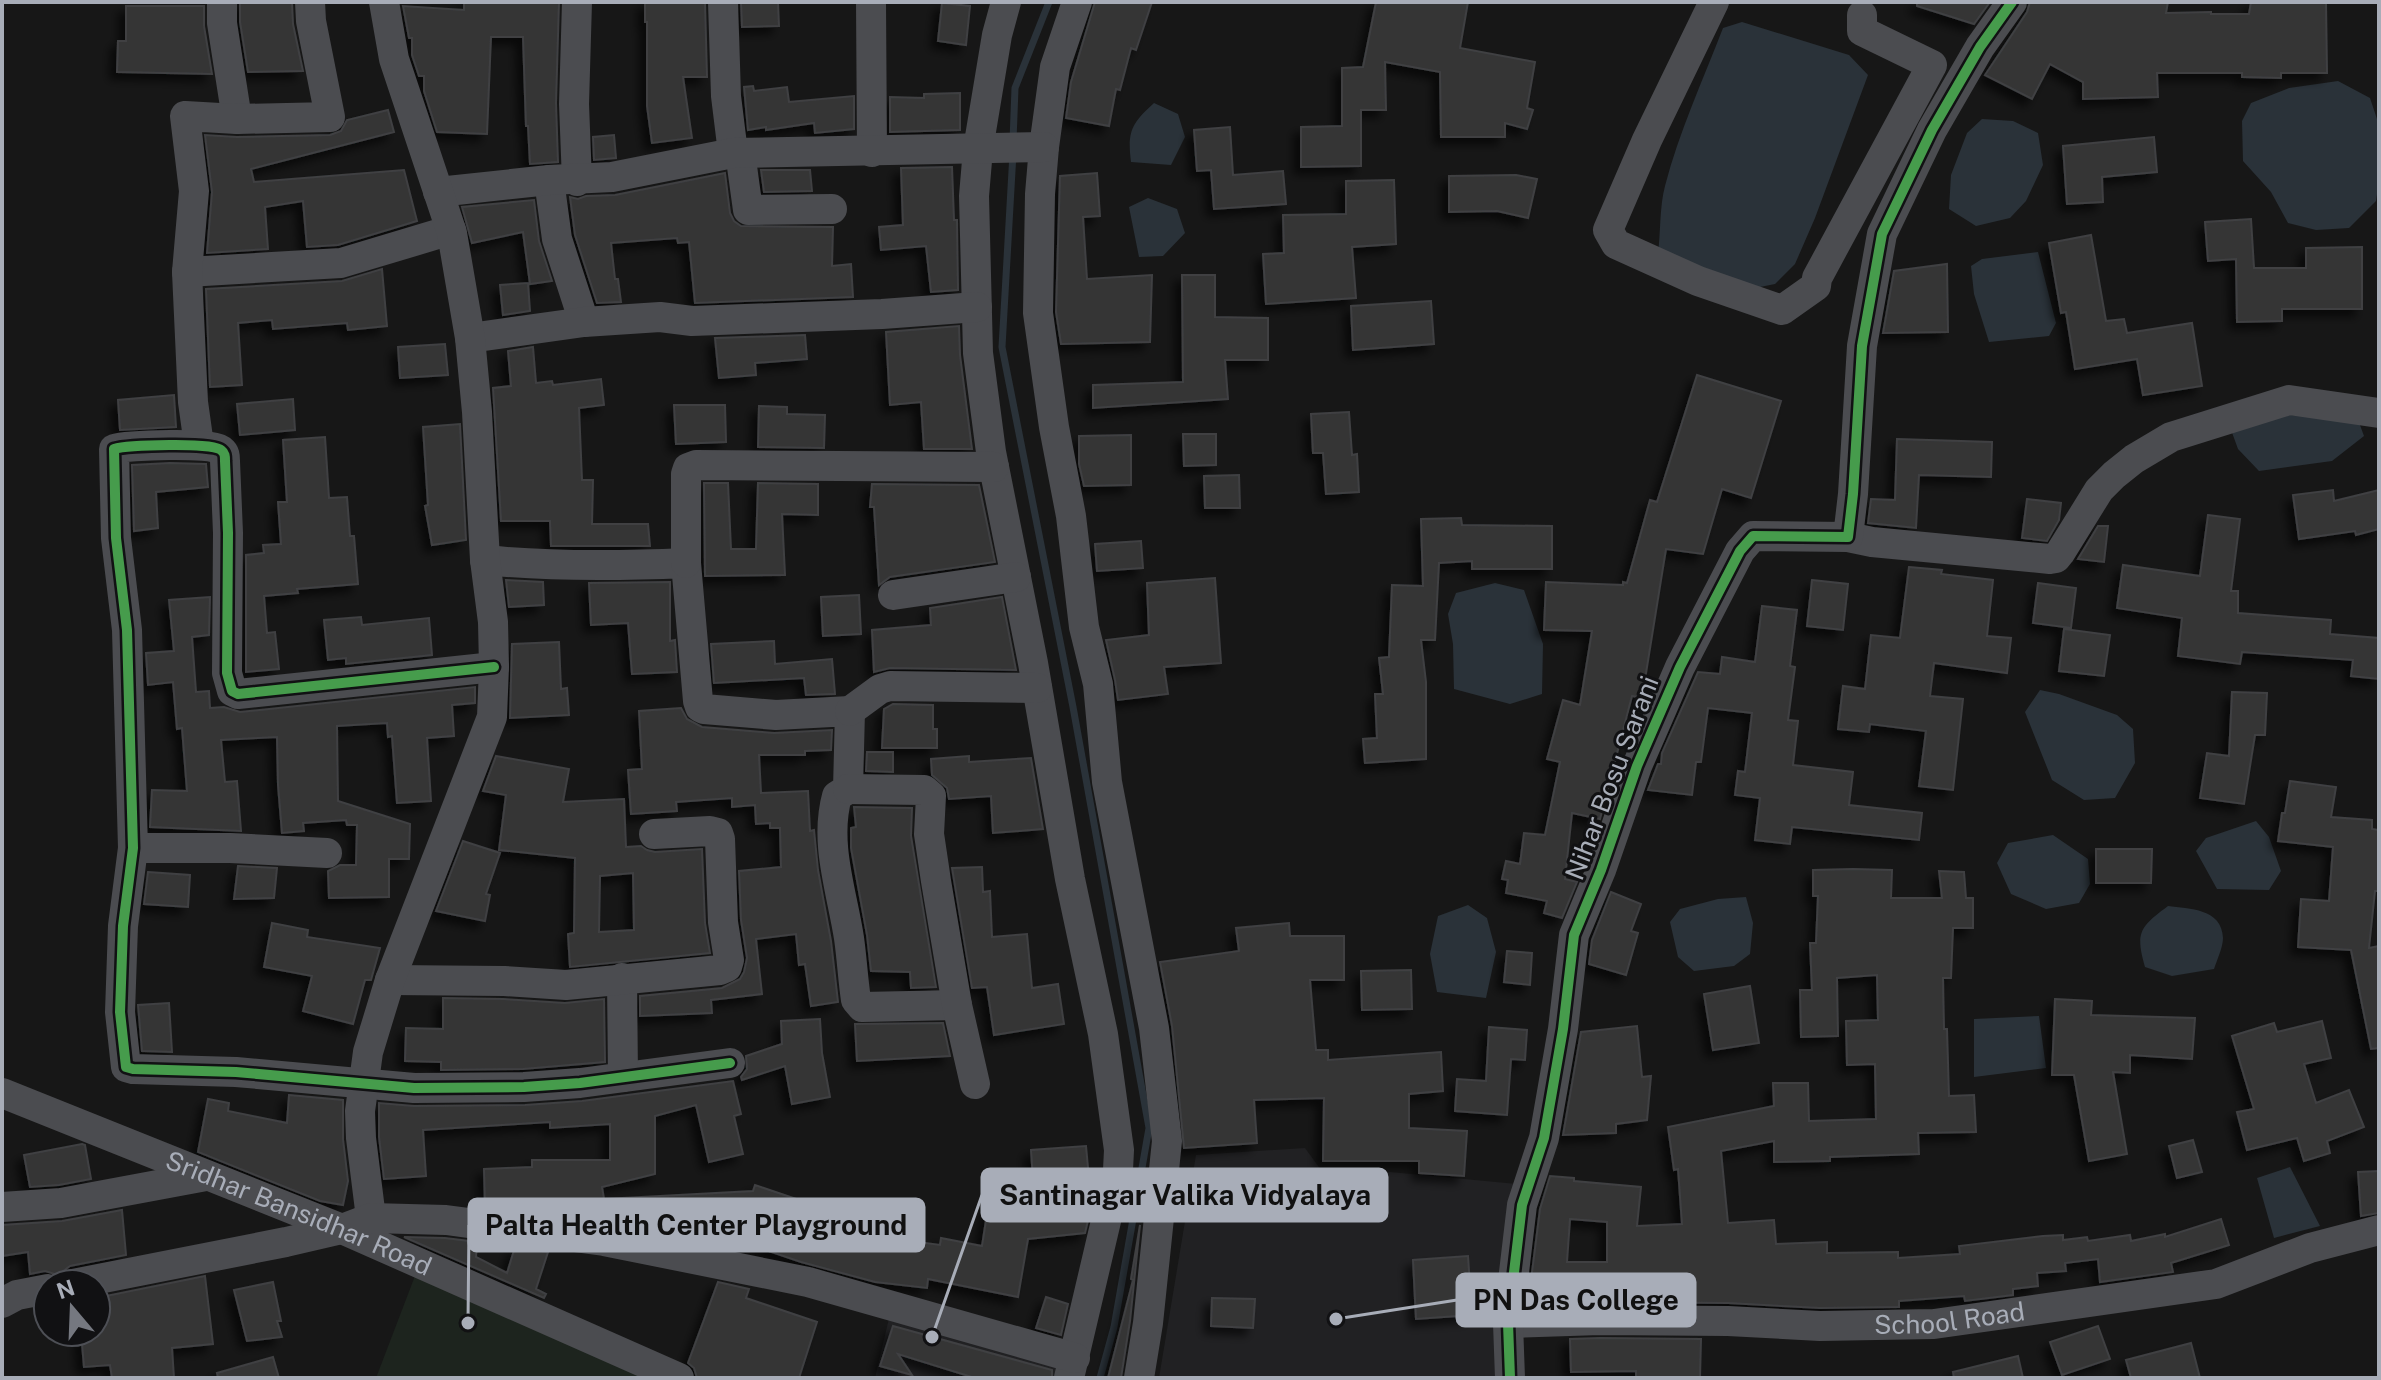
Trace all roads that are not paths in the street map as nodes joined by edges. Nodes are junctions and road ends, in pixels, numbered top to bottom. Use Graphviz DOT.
graph roads {
  1 [pos="222,2"];
  2 [pos="310,2"];
  3 [pos="384,2"];
  4 [pos="577,2"];
  5 [pos="723,2"];
  6 [pos="871,2"];
  7 [pos="1006,2"];
  8 [pos="1077,2"];
  9 [pos="1714,2"];
  10 [pos="2012,2"];
  11 [pos="1862,15"];
  12 [pos="237,119"];
  13 [pos="1009,148"];
  14 [pos="736,152"];
  15 [pos="872,152"];
  16 [pos="563,180"];
  17 [pos="438,192"];
  18 [pos="832,209"];
  19 [pos="451,230"];
  20 [pos="187,272"];
  21 [pos="977,307"];
  22 [pos="584,322"];
  23 [pos="470,338"];
  24 [pos="2379,413"];
  25 [pos="199,445"];
  26 [pos="994,467"];
  27 [pos="1848,537"];
  28 [pos="485,560"];
  29 [pos="686,563"];
  30 [pos="1016,577"];
  31 [pos="893,595"];
  32 [pos="494,667"];
  33 [pos="1037,688"];
  34 [pos="850,711"];
  35 [pos="848,789"];
  36 [pos="654,834"];
  37 [pos="133,848"];
  38 [pos="327,853"];
  39 [pos="622,978"];
  40 [pos="390,980"];
  41 [pos="957,1005"];
  42 [pos="730,1063"];
  43 [pos="623,1077"];
  44 [pos="362,1084"];
  45 [pos="975,1084"];
  46 [pos="2,1093"];
  47 [pos="206,1176"];
  48 [pos="2,1207"];
  49 [pos="371,1218"];
  50 [pos="342,1229"];
  51 [pos="2379,1230"];
  52 [pos="112,1276"];
  53 [pos="32,1292"];
  54 [pos="2,1303"];
  55 [pos="1508,1323"];
  56 [pos="1072,1368"];
  57 [pos="679,1378"];
  58 [pos="1139,1378"];
  59 [pos="1510,1378"];
  1 -- 12 [label="street"];
  2 -- 12 [label="street"];
  3 -- 17 [label="street"];
  4 -- 16 [label="street"];
  5 -- 14 [label="street"];
  6 -- 15 [label="street"];
  7 -- 13 [label="street"];
  8 -- 13 [label="street"];
  9 -- 11 [label="street"];
  10 -- 27 [label="street"];
  12 -- 20 [label="street"];
  13 -- 15 [label="street"];
  13 -- 21 [label="street"];
  13 -- 58 [label="street"];
  14 -- 15 [label="street"];
  14 -- 16 [label="street"];
  14 -- 18 [label="street"];
  16 -- 17 [label="street"];
  16 -- 22 [label="street"];
  17 -- 19 [label="street"];
  19 -- 20 [label="street"];
  19 -- 23 [label="street"];
  20 -- 25 [label="street"];
  21 -- 22 [label="street"];
  21 -- 26 [label="street"];
  22 -- 23 [label="street"];
  23 -- 28 [label="street"];
  24 -- 27 [label="street"];
  25 -- 32 [label="street"];
  25 -- 37 [label="street"];
  26 -- 29 [label="street"];
  26 -- 30 [label="street"];
  27 -- 55 [label="street, Nihar Bosu Sarani"];
  28 -- 29 [label="street"];
  28 -- 32 [label="street"];
  29 -- 34 [label="street"];
  30 -- 31 [label="street"];
  30 -- 33 [label="street"];
  32 -- 40 [label="street"];
  33 -- 34 [label="street"];
  33 -- 56 [label="street"];
  34 -- 35 [label="street"];
  35 -- 41 [label="street"];
  35 -- 41 [label="street"];
  36 -- 39 [label="street"];
  37 -- 38 [label="street"];
  37 -- 44 [label="street"];
  39 -- 40 [label="street"];
  39 -- 43 [label="street"];
  40 -- 44 [label="street"];
  41 -- 45 [label="street"];
  42 -- 43 [label="street"];
  43 -- 44 [label="street"];
  44 -- 49 [label="street"];
  46 -- 47 [label="street, Sridhar Bansidhar Road"];
  47 -- 48 [label="street"];
  47 -- 50 [label="street, Sridhar Bansidhar Road"];
  49 -- 50 [label="street"];
  49 -- 56 [label="street"];
  50 -- 52 [label="street"];
  50 -- 57 [label="street, Sridhar Bansidhar Road"];
  51 -- 55 [label="street, School Road"];
  53 -- 54 [label="street"];
  55 -- 59 [label="street, Nihar Bosu Sarani"];
}
